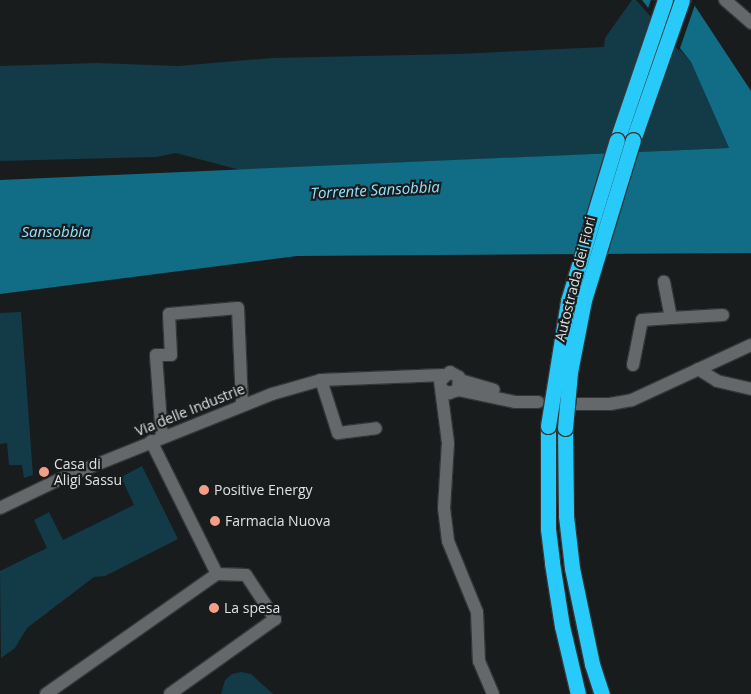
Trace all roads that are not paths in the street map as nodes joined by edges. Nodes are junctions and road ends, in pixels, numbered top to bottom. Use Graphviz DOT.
graph roads {
  1 [pos="665,0"];
  2 [pos="682,0"];
  3 [pos="725,0"];
  4 [pos="751,23"];
  5 [pos="664,282"];
  6 [pos="723,315"];
  7 [pos="671,318"];
  8 [pos="750,346"];
  9 [pos="633,365"];
  10 [pos="698,369"];
  11 [pos="443,375"];
  12 [pos="400,379"];
  13 [pos="321,380"];
  14 [pos="458,387"];
  15 [pos="442,389"];
  16 [pos="751,389"];
  17 [pos="534,402"];
  18 [pos="576,404"];
  19 [pos="242,405"];
  20 [pos="376,428"];
  21 [pos="156,439"];
  22 [pos="448,443"];
  23 [pos="0,508"];
  24 [pos="217,574"];
  25 [pos="46,694"];
  26 [pos="170,694"];
  27 [pos="493,694"];
  28 [pos="578,694"];
  29 [pos="602,694"];
  1 -- 28 [label="highway, Autostrada dei Fiori, bridge"];
  2 -- 29 [label="highway, Autostrada dei Fiori, bridge"];
  3 -- 4 [label="street"];
  5 -- 7 [label="street"];
  6 -- 7 [label="street"];
  7 -- 9 [label="street"];
  8 -- 10 [label="street"];
  10 -- 16 [label="street"];
  10 -- 18 [label="street"];
  11 -- 12 [label="street, Via delle Industrie"];
  11 -- 14 [label="street, Via delle Industrie"];
  11 -- 15 [label="street"];
  12 -- 13 [label="street, Via delle Industrie"];
  12 -- 15 [label="street, Via delle Industrie"];
  13 -- 19 [label="street, Via delle Industrie"];
  13 -- 20 [label="street"];
  14 -- 15 [label="street, Via delle Industrie"];
  14 -- 17 [label="street"];
  14 -- 22 [label="street"];
  15 -- 22 [label="street"];
  19 -- 21 [label="street, Via delle Industrie"];
  19 -- 21 [label="street"];
  21 -- 23 [label="street, Via delle Industrie"];
  21 -- 24 [label="street"];
  22 -- 27 [label="street"];
  24 -- 25 [label="street"];
  24 -- 26 [label="street"];
}
